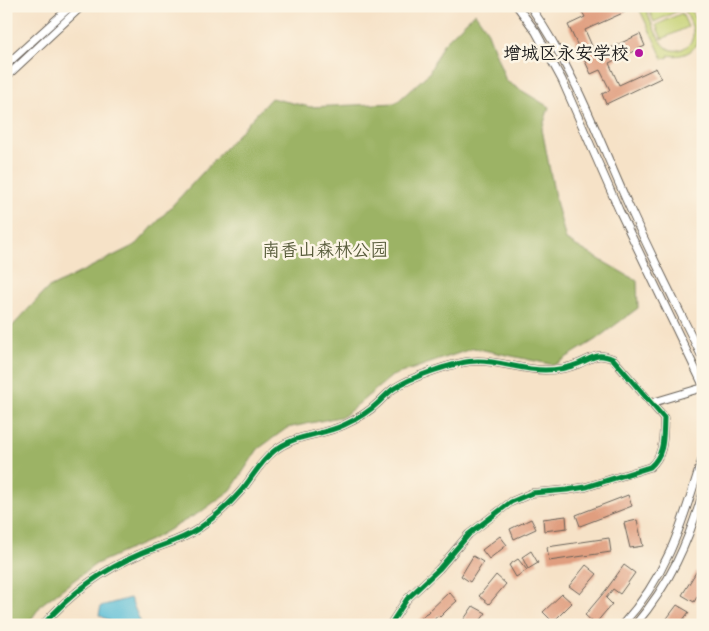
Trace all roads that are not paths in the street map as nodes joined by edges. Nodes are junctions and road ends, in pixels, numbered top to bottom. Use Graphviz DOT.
graph roads {
  1 [pos="71,6"];
  2 [pos="82,6"];
  3 [pos="518,6"];
  4 [pos="530,6"];
  5 [pos="6,65"];
  6 [pos="6,77"];
  7 [pos="703,359"];
  8 [pos="703,387"];
  9 [pos="650,402"];
  10 [pos="703,456"];
  11 [pos="703,492"];
  12 [pos="43,625"];
  13 [pos="390,625"];
  14 [pos="622,625"];
  15 [pos="636,625"];
  1 -- 5 [label="street"];
  2 -- 6 [label="street"];
  3 -- 8 [label="street"];
  4 -- 7 [label="street"];
  8 -- 9 [label="street"];
  9 -- 12 [label="street"];
  9 -- 13 [label="street"];
  10 -- 14 [label="street"];
  11 -- 15 [label="street"];
}
